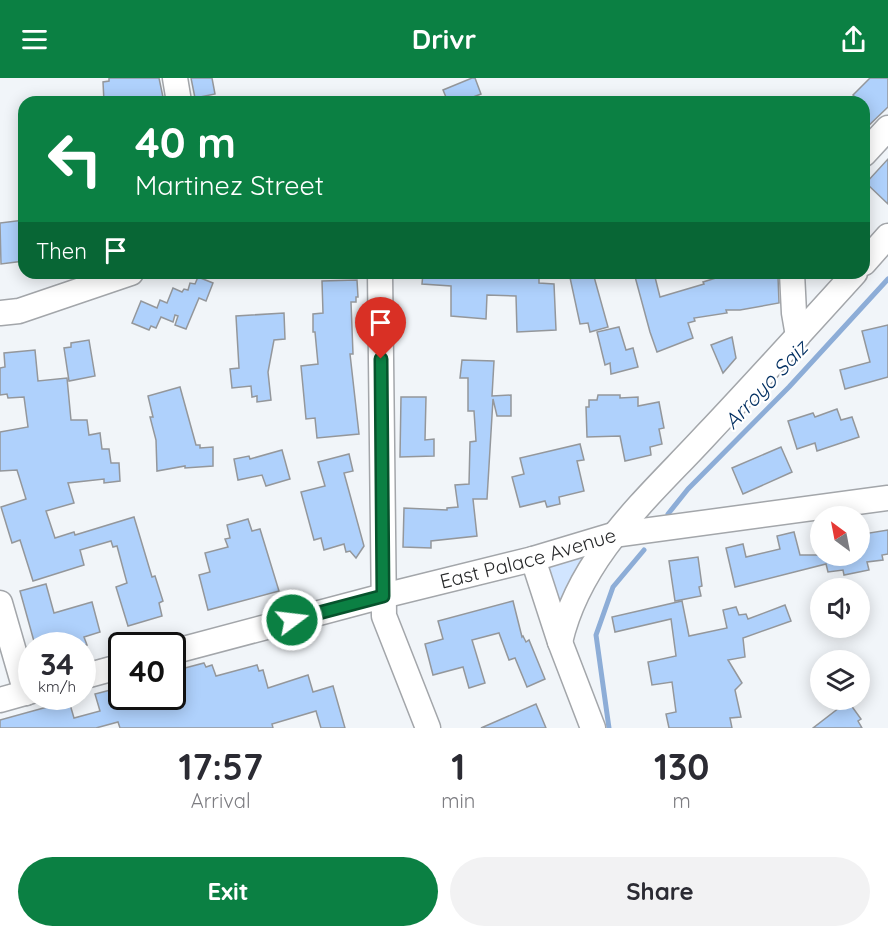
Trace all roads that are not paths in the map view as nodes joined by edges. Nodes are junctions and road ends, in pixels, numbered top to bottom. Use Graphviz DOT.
graph roads {
  1 [pos="175,78"];
  2 [pos="178,96"];
  3 [pos="888,128"];
  4 [pos="870,148"];
  5 [pos="888,236"];
  6 [pos="870,256"];
  7 [pos="113,279"];
  8 [pos="380,279"];
  9 [pos="792,279"];
  10 [pos="850,279"];
  11 [pos="0,313"];
  12 [pos="798,336"];
  13 [pos="888,498"];
  14 [pos="613,536"];
  15 [pos="533,559"];
  16 [pos="383,596"];
  17 [pos="0,603"];
  18 [pos="560,642"];
  19 [pos="186,648"];
  20 [pos="18,658"];
  21 [pos="18,695"];
  22 [pos="0,700"];
  23 [pos="428,728"];
  24 [pos="593,728"];
  1 -- 2 [label="street"];
  3 -- 4 [label="street"];
  5 -- 6 [label="street"];
  7 -- 11 [label="street"];
  8 -- 16 [label="street"];
  9 -- 12 [label="street"];
  10 -- 12 [label="street"];
  12 -- 14 [label="street"];
  13 -- 14 [label="street, East Palace Avenue"];
  14 -- 15 [label="street, East Palace Avenue"];
  14 -- 18 [label="street"];
  15 -- 16 [label="street, East Palace Avenue"];
  15 -- 18 [label="street"];
  16 -- 19 [label="street, East Palace Avenue"];
  16 -- 23 [label="street"];
  17 -- 20 [label="street"];
  18 -- 24 [label="street"];
  21 -- 22 [label="street"];
}
